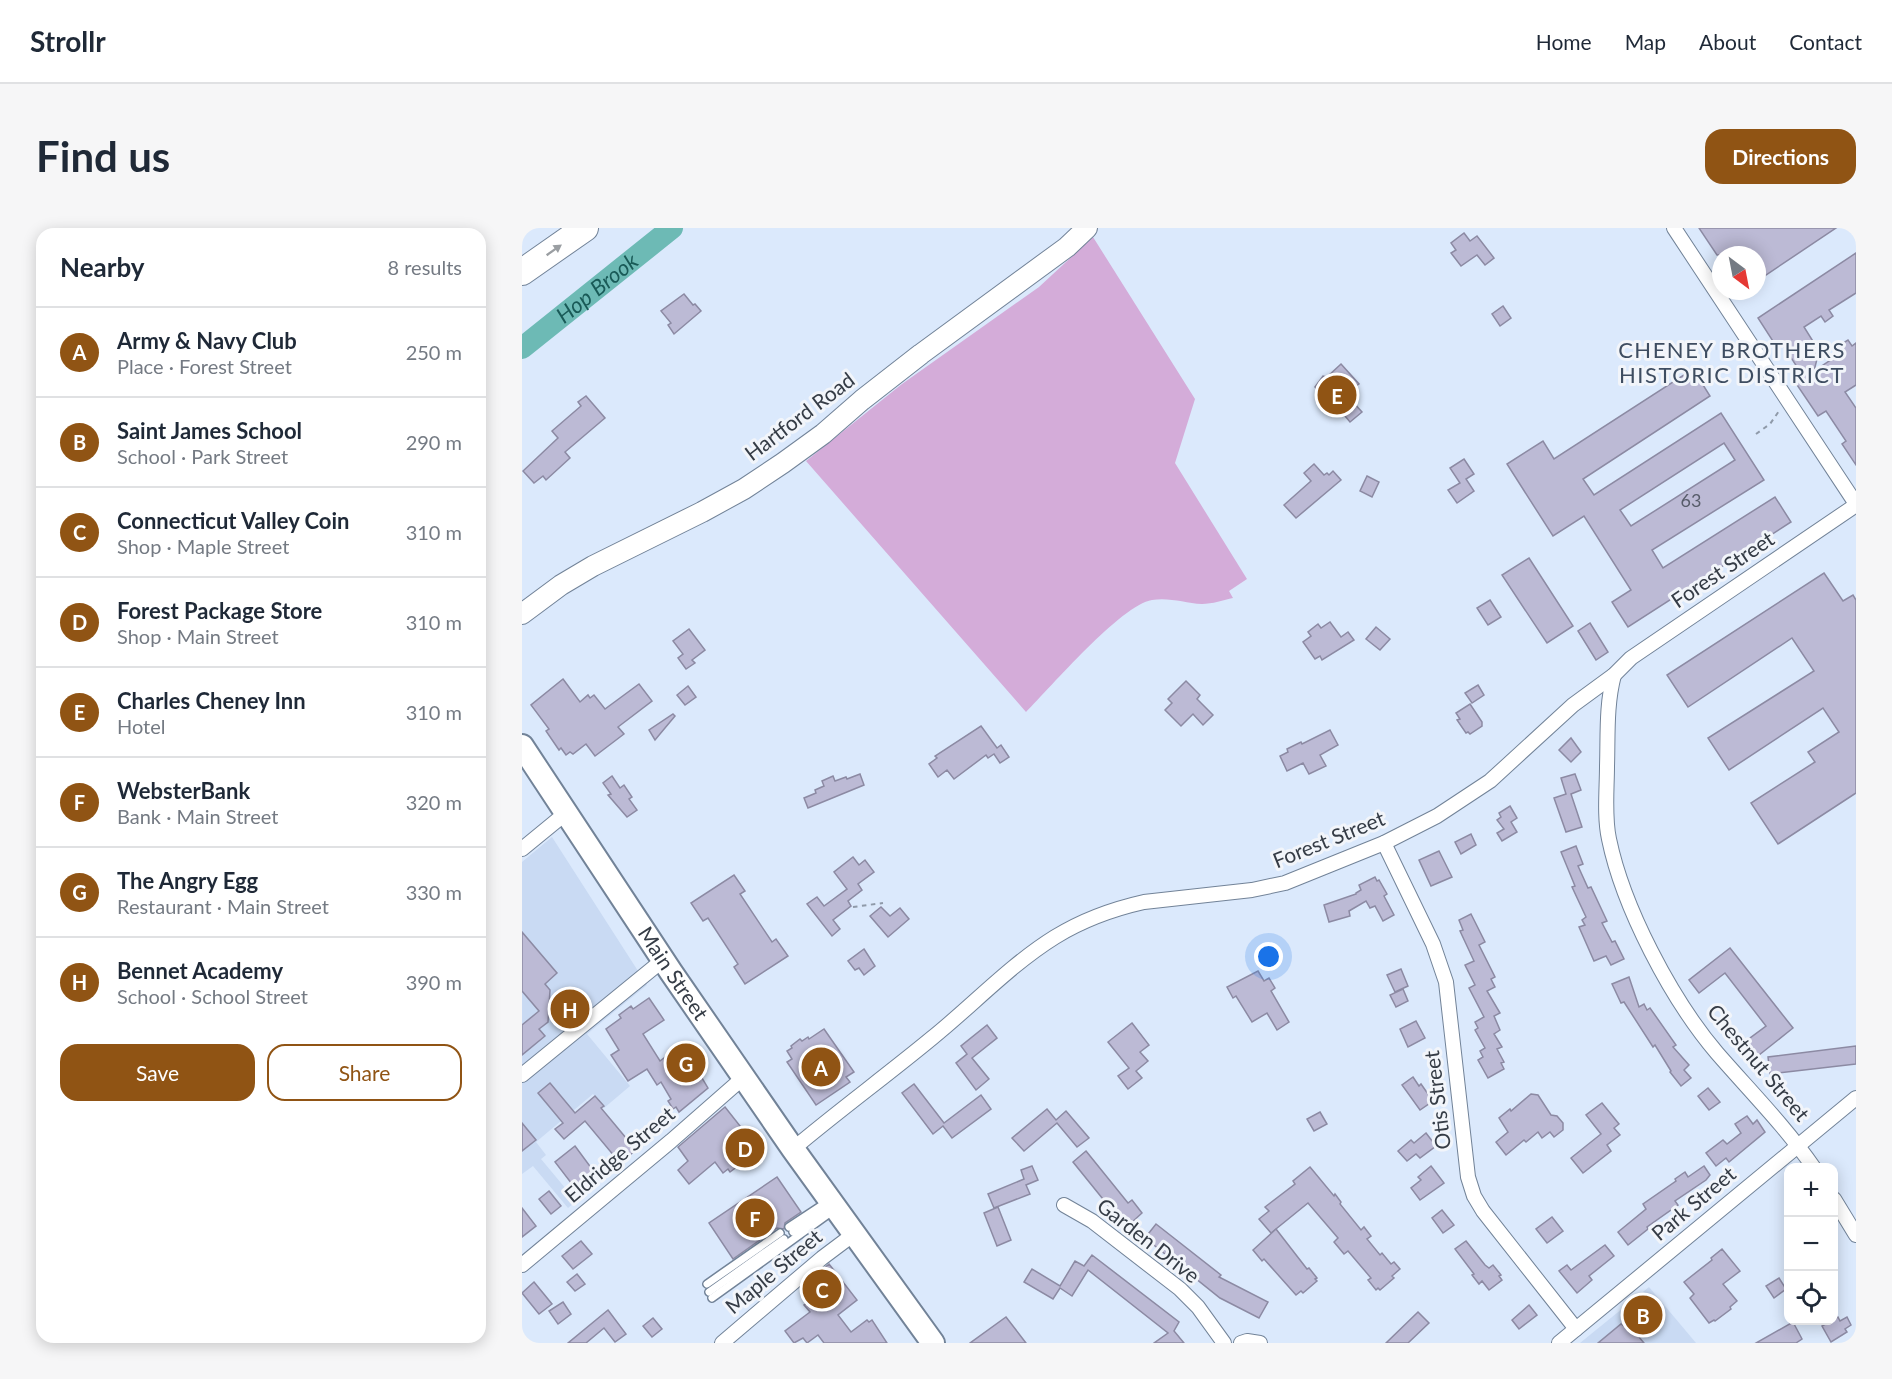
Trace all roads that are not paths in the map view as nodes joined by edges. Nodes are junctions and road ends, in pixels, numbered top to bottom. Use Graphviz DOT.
graph roads {
  1 [pos="585,228"];
  2 [pos="1087,228"];
  3 [pos="1674,228"];
  4 [pos="522,272"];
  5 [pos="1856,505"];
  6 [pos="522,614"];
  7 [pos="1614,675"];
  8 [pos="522,746"];
  9 [pos="566,813"];
  10 [pos="1384,843"];
  11 [pos="522,849"];
  12 [pos="663,960"];
  13 [pos="522,1075"];
  14 [pos="744,1077"];
  15 [pos="1856,1098"];
  16 [pos="1798,1145"];
  17 [pos="793,1149"];
  18 [pos="1811,1163"];
  19 [pos="832,1205"];
  20 [pos="1064,1205"];
  21 [pos="1838,1207"];
  22 [pos="791,1230"];
  23 [pos="854,1234"];
  24 [pos="1856,1235"];
  25 [pos="782,1236"];
  26 [pos="522,1265"];
  27 [pos="1576,1329"];
  28 [pos="722,1343"];
  29 [pos="933,1343"];
  30 [pos="1224,1343"];
  31 [pos="1241,1343"];
  32 [pos="1260,1343"];
  33 [pos="1559,1343"];
  4 -- 1 [label="highway, one-way"];
  2 -- 6 [label="main road, Hartford Road"];
  3 -- 5 [label="street"];
  5 -- 7 [label="street, Forest Street"];
  7 -- 10 [label="street, Forest Street"];
  7 -- 16 [label="street, Chestnut Street"];
  8 -- 9 [label="main road, Main Street"];
  9 -- 11 [label="street"];
  9 -- 12 [label="main road, Main Street"];
  10 -- 17 [label="street, Forest Street"];
  10 -- 27 [label="street, Otis Street"];
  12 -- 13 [label="street"];
  12 -- 14 [label="main road, Main Street"];
  14 -- 17 [label="main road, Main Street"];
  14 -- 26 [label="street, Eldridge Street"];
  15 -- 16 [label="street, Park Street"];
  16 -- 18 [label="street, Chestnut Street"];
  16 -- 27 [label="street, Park Street"];
  17 -- 19 [label="main road, Main Street"];
  19 -- 22 [label="lane"];
  19 -- 23 [label="main road, Main Street"];
  19 -- 25 [label="lane"];
  20 -- 30 [label="street, Garden Drive"];
  21 -- 24 [label="street"];
  23 -- 28 [label="street, Maple Street"];
  23 -- 29 [label="main road, Main Street"];
  27 -- 33 [label="street, Park Street"];
  31 -- 32 [label="street"];
}
